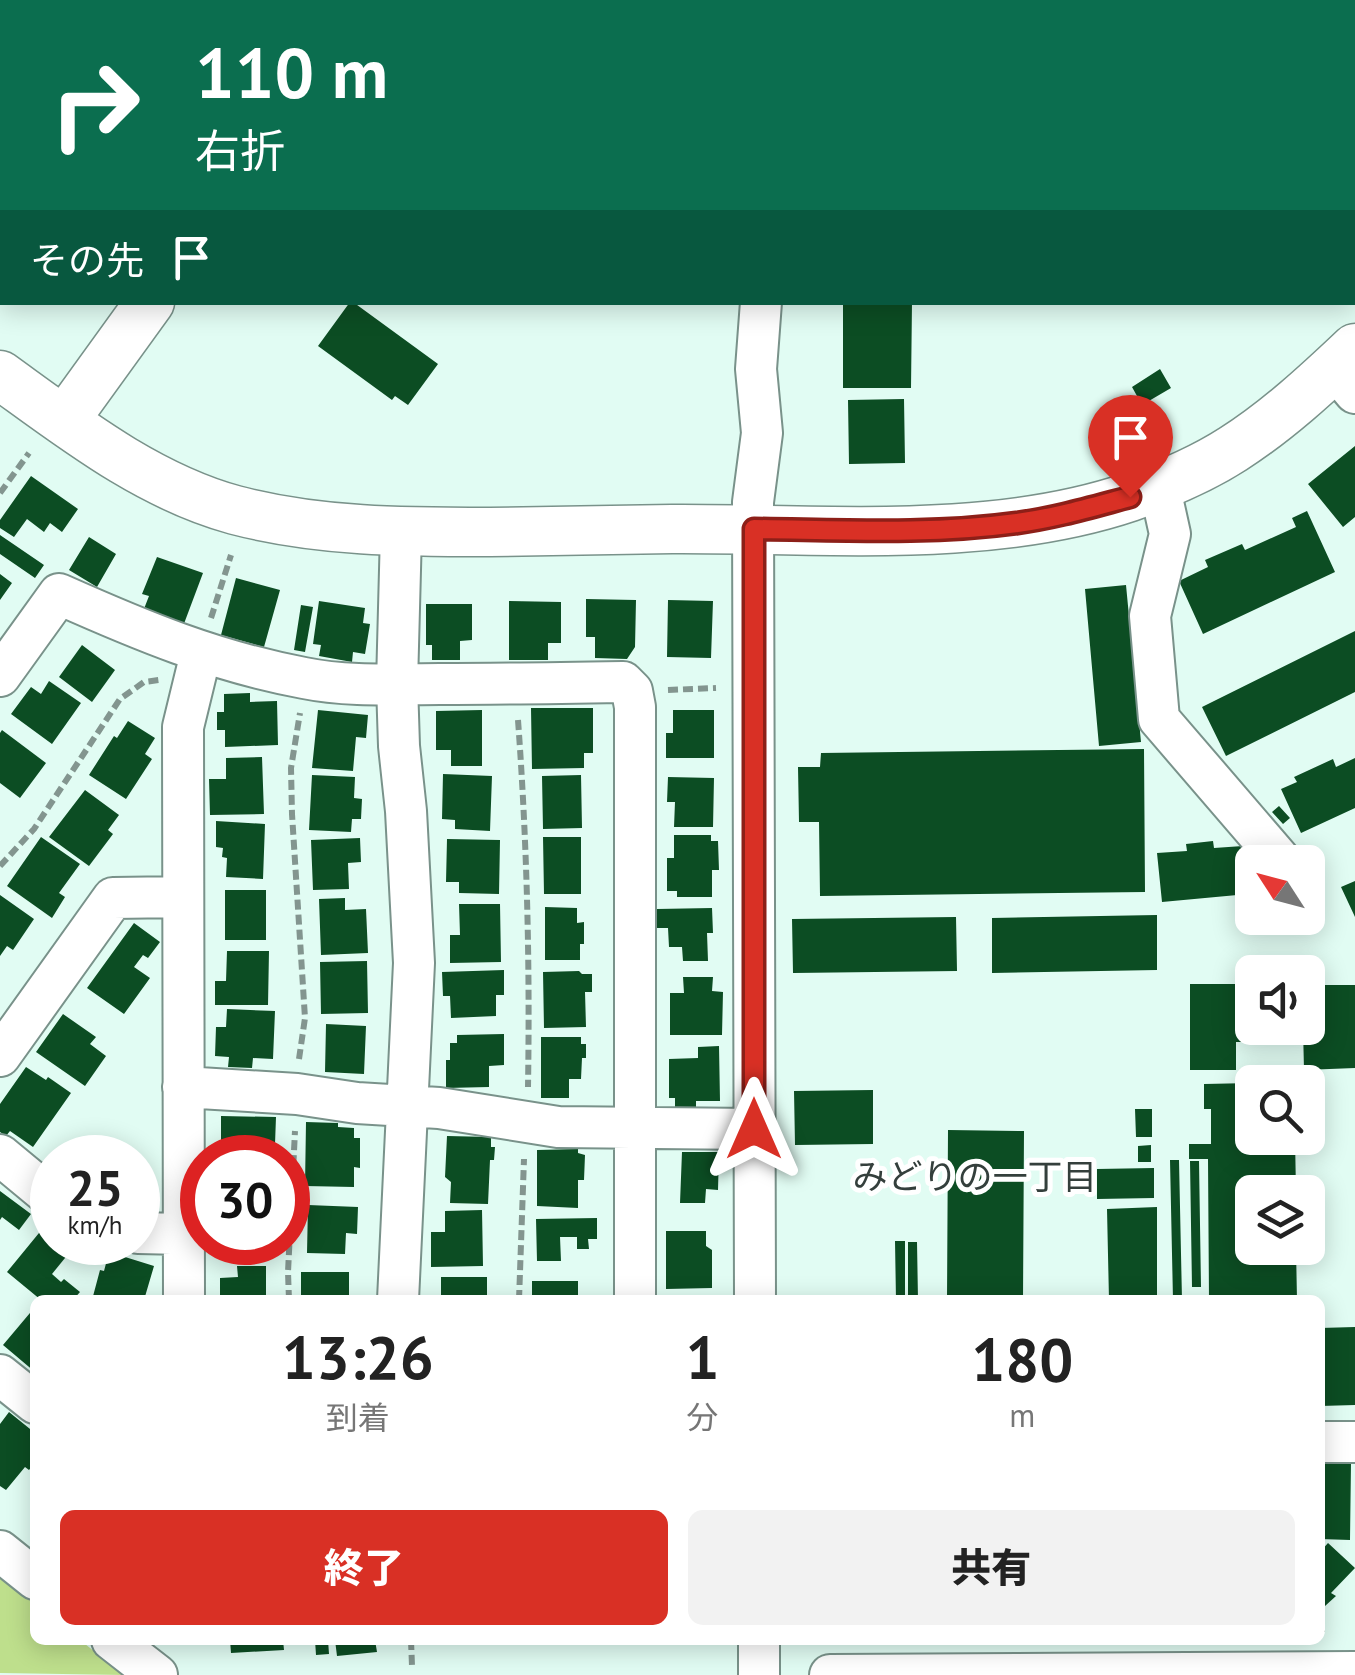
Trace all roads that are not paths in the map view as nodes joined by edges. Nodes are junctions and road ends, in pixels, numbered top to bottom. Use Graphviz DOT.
graph roads {
  1 [pos="148,305"];
  2 [pos="761,305"];
  3 [pos="1348,370"];
  4 [pos="0,375"];
  5 [pos="64,421"];
  6 [pos="1159,484"];
  7 [pos="754,529"];
  8 [pos="401,532"];
  9 [pos="198,664"];
  10 [pos="0,676"];
  11 [pos="398,684"];
  12 [pos="1267,845"];
  13 [pos="182,897"];
  14 [pos="0,1056"];
  15 [pos="183,1088"];
  16 [pos="407,1107"];
  17 [pos="636,1127"];
  18 [pos="754,1129"];
  19 [pos="183,1135"];
  20 [pos="0,1155"];
  21 [pos="30,1180"];
  22 [pos="183,1265"];
  23 [pos="184,1295"];
  24 [pos="398,1295"];
  25 [pos="636,1295"];
  26 [pos="755,1295"];
  27 [pos="0,1375"];
  28 [pos="30,1398"];
  29 [pos="1325,1442"];
  30 [pos="1355,1442"];
  31 [pos="0,1551"];
  32 [pos="30,1575"];
  33 [pos="118,1645"];
  34 [pos="760,1645"];
  35 [pos="1355,1672"];
  36 [pos="157,1675"];
  37 [pos="759,1675"];
  38 [pos="830,1675"];
  1 -- 5 [label="street"];
  2 -- 7 [label="street"];
  3 -- 6 [label="street"];
  4 -- 5 [label="street"];
  5 -- 8 [label="street"];
  6 -- 7 [label="street"];
  6 -- 12 [label="street"];
  7 -- 8 [label="street"];
  7 -- 18 [label="street"];
  8 -- 11 [label="street"];
  9 -- 10 [label="street"];
  9 -- 11 [label="street"];
  9 -- 13 [label="street"];
  11 -- 16 [label="street"];
  11 -- 17 [label="street"];
  13 -- 14 [label="street"];
  13 -- 15 [label="street"];
  15 -- 16 [label="street"];
  15 -- 19 [label="street"];
  16 -- 17 [label="street"];
  16 -- 24 [label="street"];
  17 -- 18 [label="street"];
  17 -- 25 [label="street"];
  18 -- 26 [label="street"];
  20 -- 21 [label="street"];
  22 -- 23 [label="street"];
  27 -- 28 [label="street"];
  29 -- 30 [label="street"];
  31 -- 32 [label="street"];
  33 -- 36 [label="street"];
  34 -- 37 [label="street"];
  35 -- 38 [label="street"];
}
